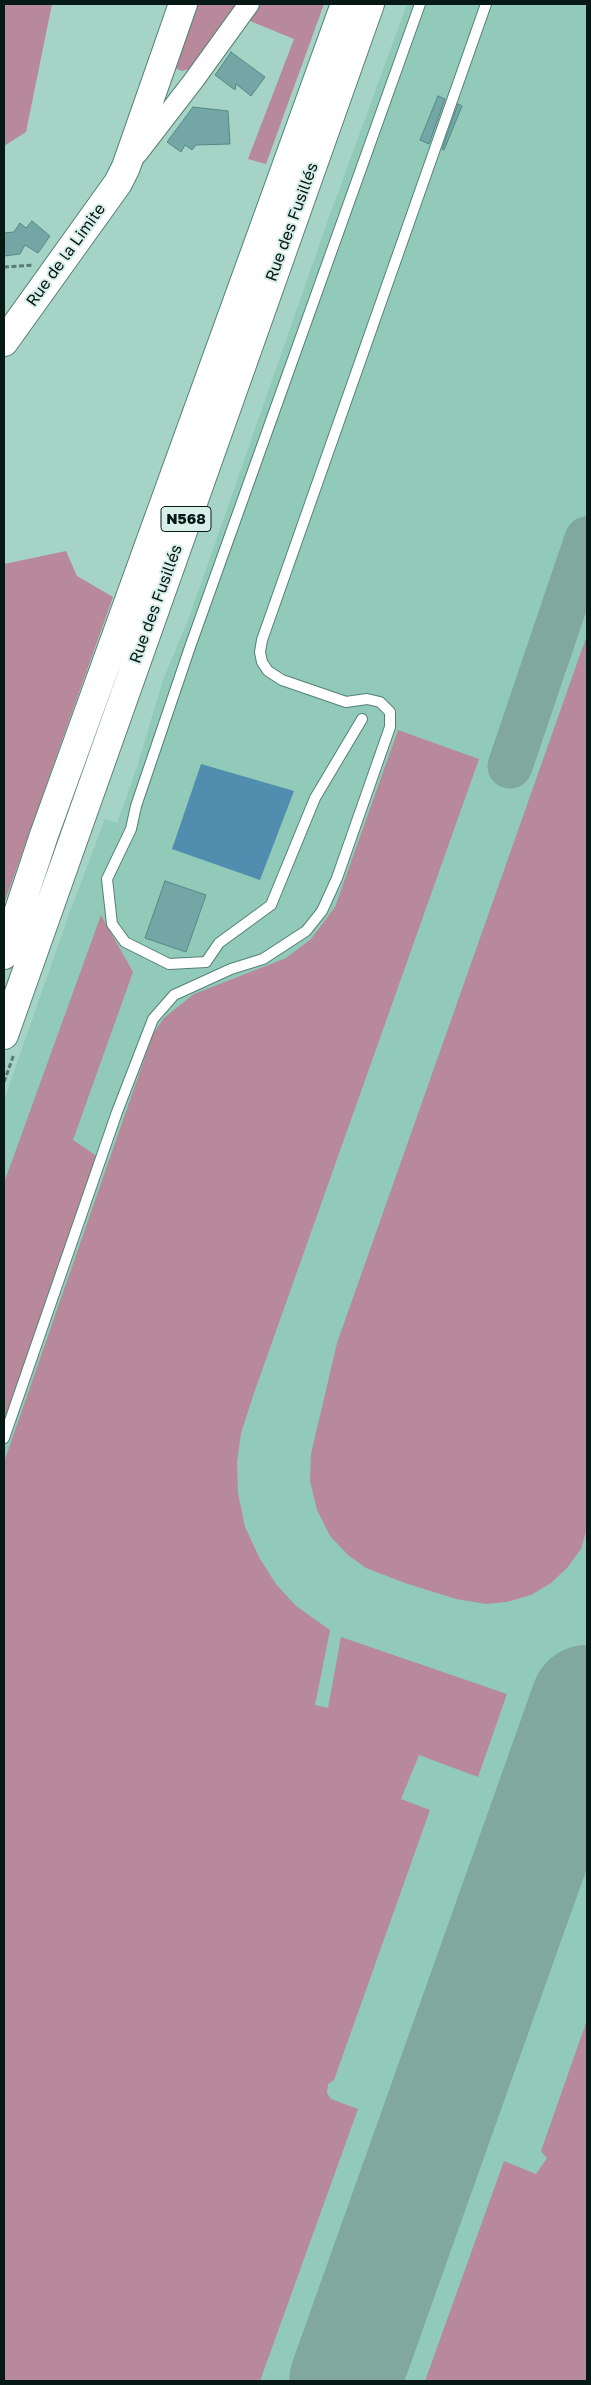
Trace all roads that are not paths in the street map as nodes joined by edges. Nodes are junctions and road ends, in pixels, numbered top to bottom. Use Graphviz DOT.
graph roads {
  1 [pos="183,4"];
  2 [pos="249,4"];
  3 [pos="345,4"];
  4 [pos="370,4"];
  5 [pos="420,4"];
  6 [pos="486,4"];
  7 [pos="126,167"];
  8 [pos="4,342"];
  9 [pos="362,719"];
  10 [pos="4,955"];
  11 [pos="206,962"];
  12 [pos="212,978"];
  13 [pos="4,1035"];
  14 [pos="4,1438"];
  1 -- 7 [label="main road, Rue de la Limite"];
  2 -- 7 [label="street, Rue de la Limite"];
  3 -- 10 [label="main road, Rue des Fusillés / N568"];
  4 -- 13 [label="main road, Rue des Fusillés / N568"];
  5 -- 11 [label="lane"];
  6 -- 12 [label="lane"];
  7 -- 8 [label="main road, Rue de la Limite"];
  9 -- 11 [label="lane"];
  11 -- 12 [label="lane"];
  12 -- 14 [label="lane"];
}
